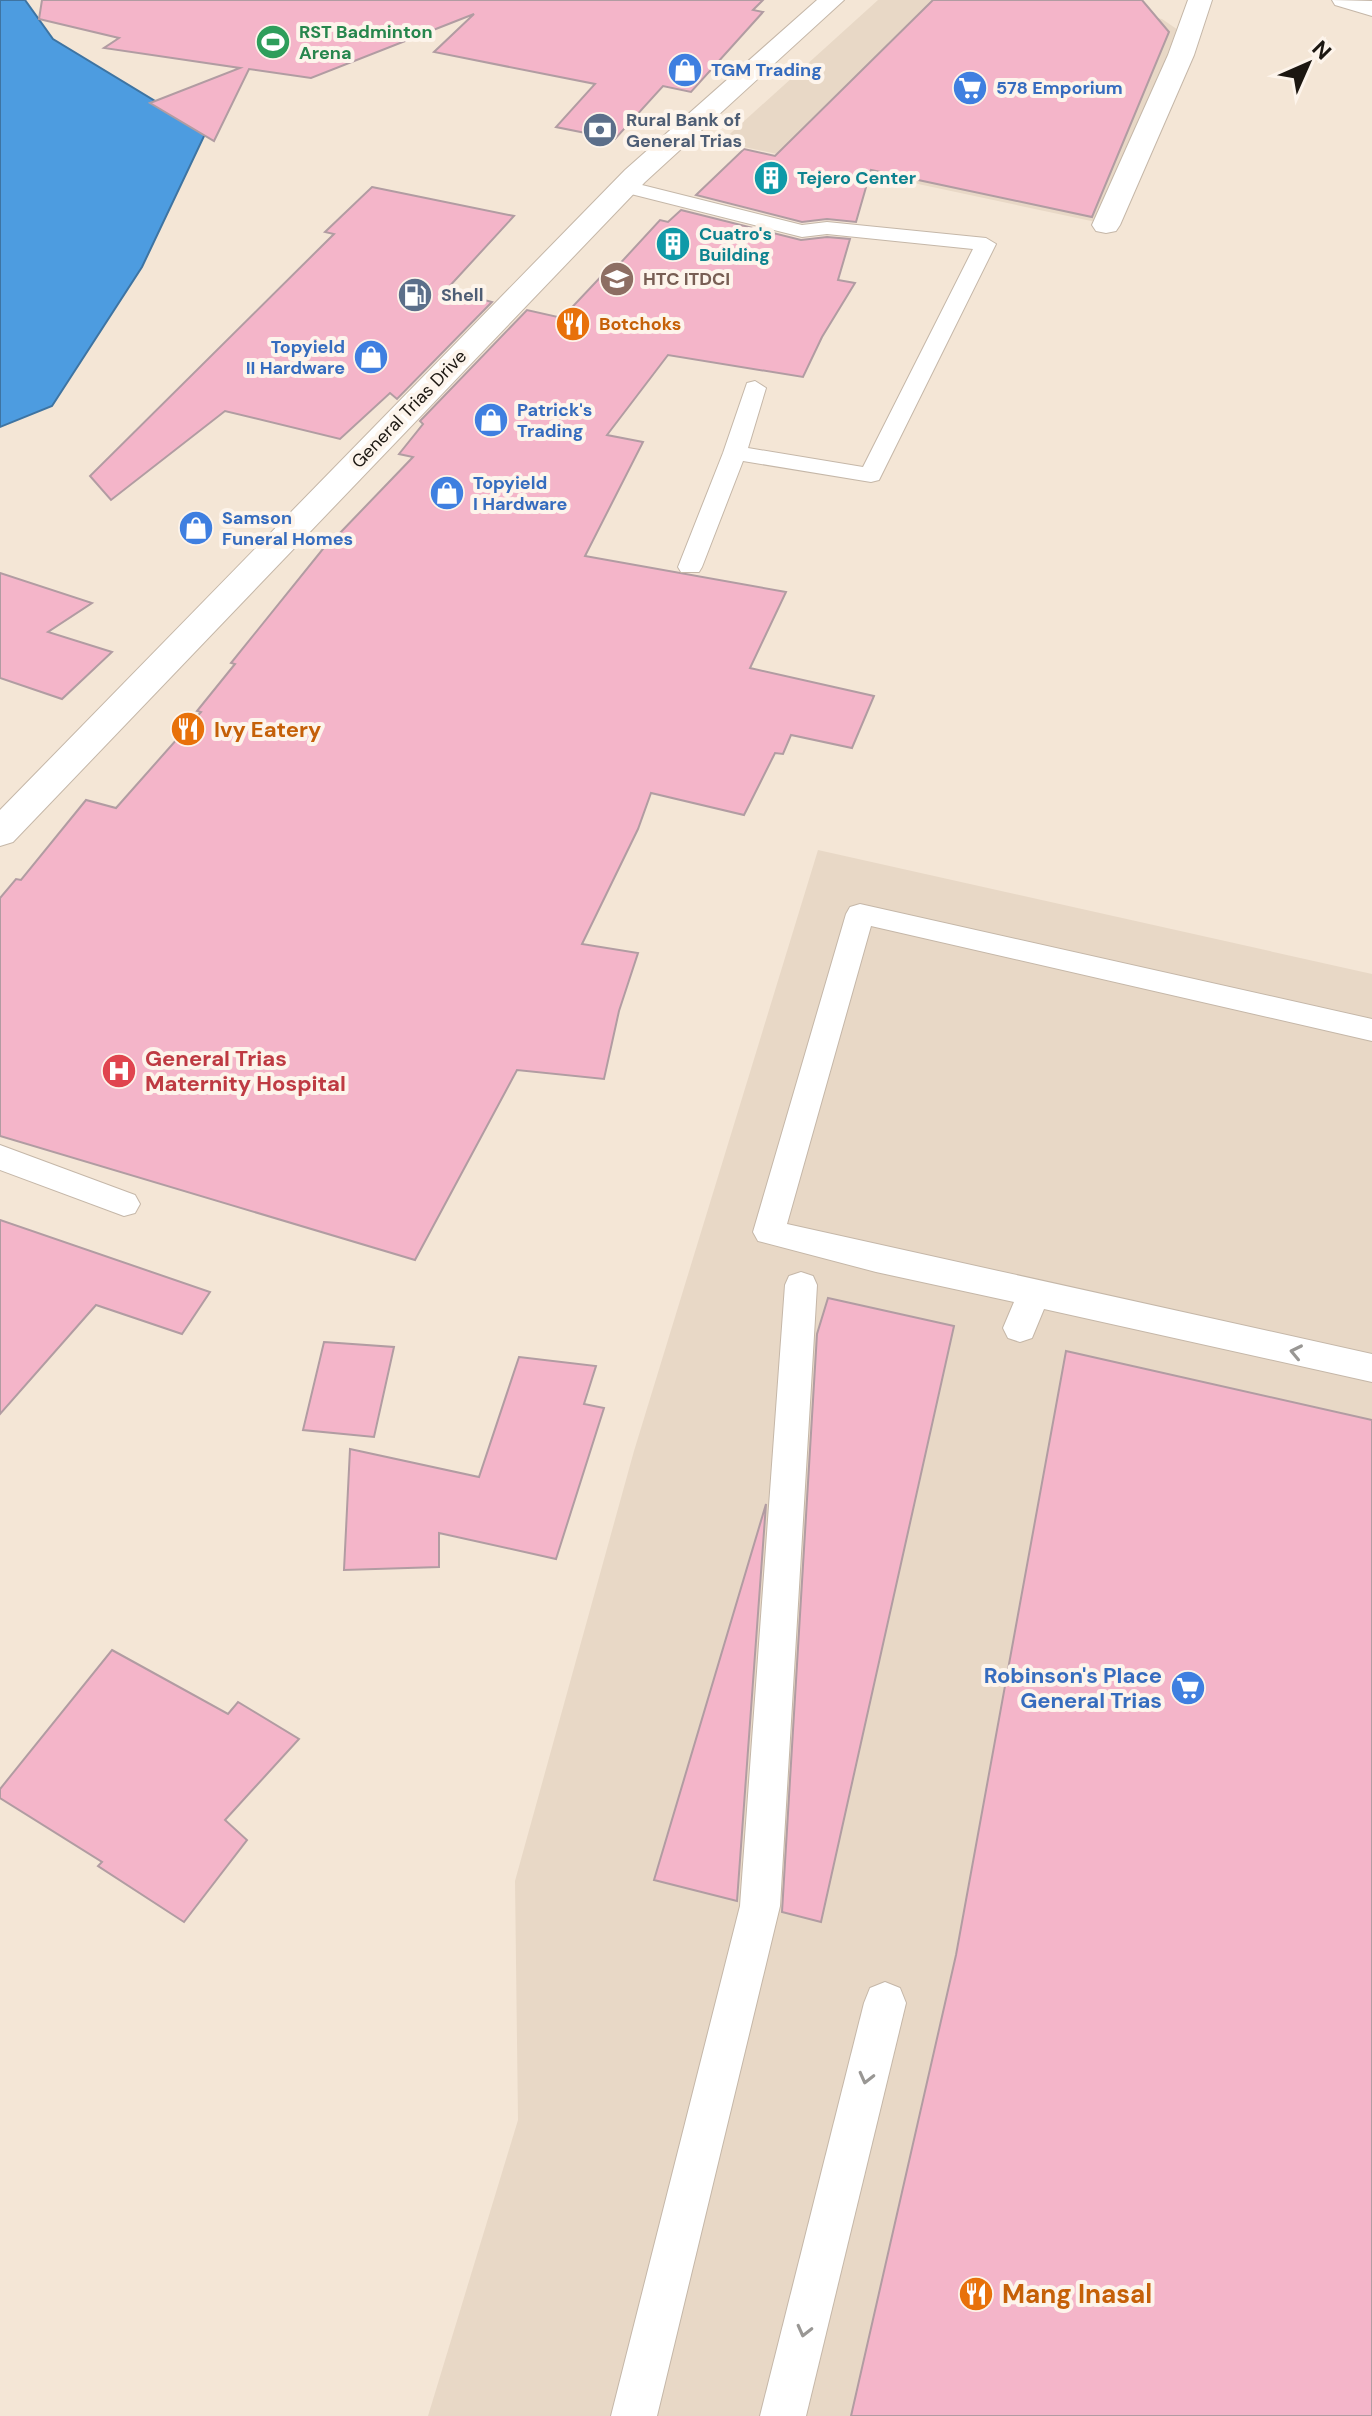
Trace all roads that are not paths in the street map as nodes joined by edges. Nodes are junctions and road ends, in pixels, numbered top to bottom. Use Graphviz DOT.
graph roads {
  1 [pos="832,0"];
  2 [pos="1200,0"];
  3 [pos="1344,0"];
  4 [pos="1372,9"];
  5 [pos="630,182"];
  6 [pos="1106,225"];
  7 [pos="755,388"];
  8 [pos="735,453"];
  9 [pos="690,567"];
  10 [pos="0,833"];
  11 [pos="1372,1030"];
  12 [pos="0,1157"];
  13 [pos="124,1204"];
  14 [pos="801,1285"];
  15 [pos="1034,1294"];
  16 [pos="1020,1328"];
  17 [pos="1372,1368"];
  18 [pos="885,2003"];
  19 [pos="634,2416"];
  20 [pos="783,2416"];
  1 -- 5 [label="main road, General Trias Drive"];
  2 -- 6 [label="main road"];
  3 -- 4 [label="main road"];
  5 -- 8 [label="lane"];
  5 -- 10 [label="main road, General Trias Drive"];
  7 -- 8 [label="lane"];
  8 -- 9 [label="lane"];
  11 -- 15 [label="lane"];
  12 -- 13 [label="lane"];
  14 -- 19 [label="lane"];
  15 -- 16 [label="lane"];
  17 -- 15 [label="lane, one-way"];
  18 -- 20 [label="lane, one-way"];
}
